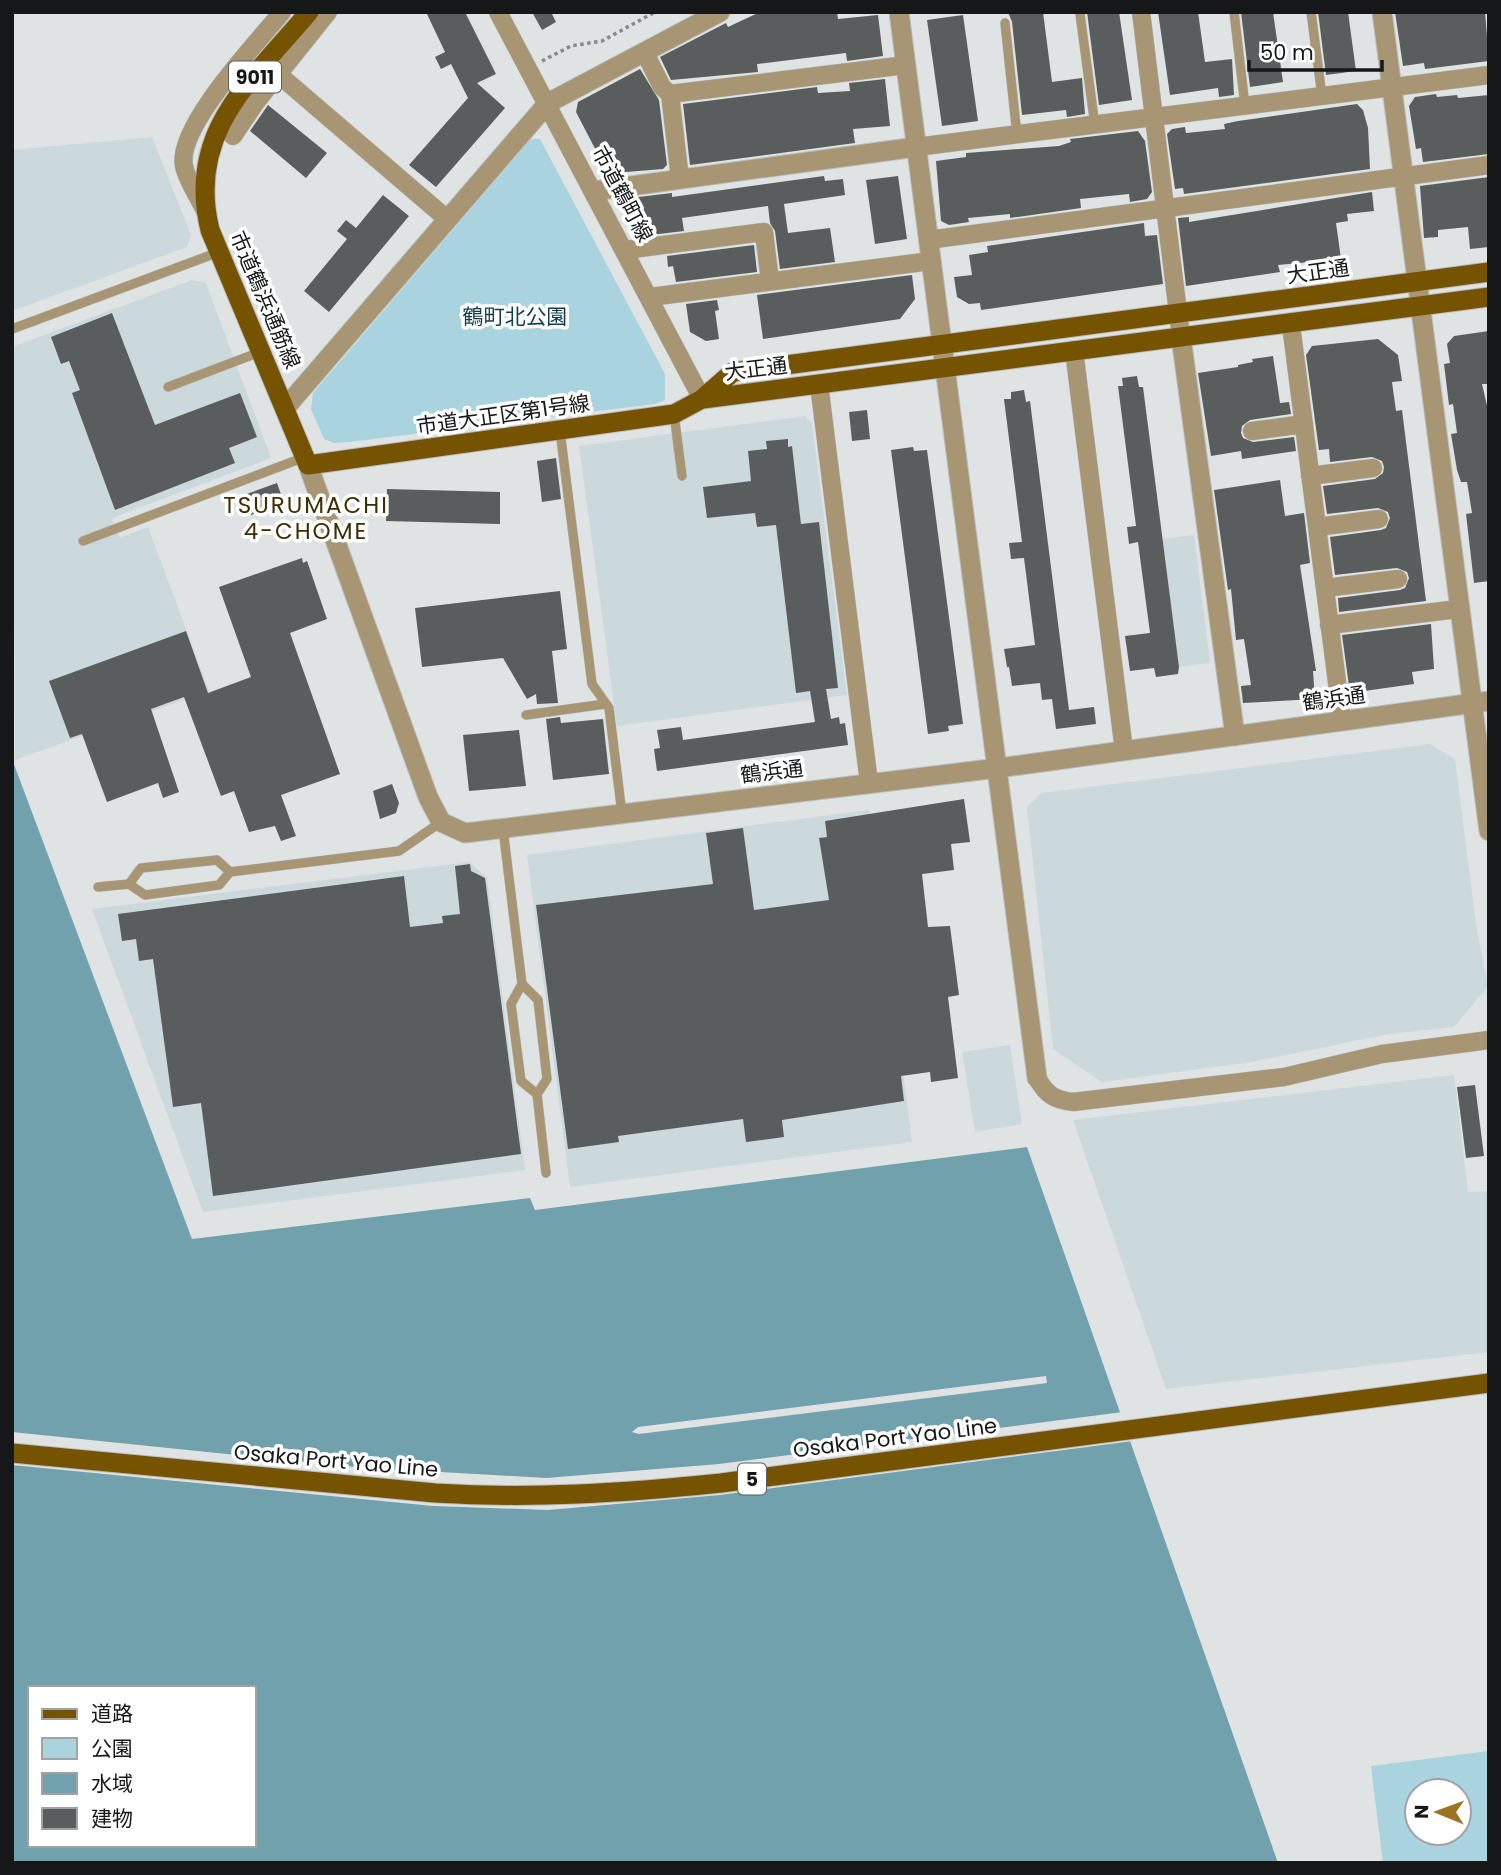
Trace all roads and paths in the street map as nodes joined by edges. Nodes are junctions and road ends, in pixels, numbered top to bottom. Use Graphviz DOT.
graph roads {
  1 [pos="282,12"];
  2 [pos="309,12"];
  3 [pos="328,12"];
  4 [pos="498,12"];
  5 [pos="655,12"];
  6 [pos="720,12"];
  7 [pos="899,12"];
  8 [pos="1141,12"];
  9 [pos="1234,12"];
  10 [pos="1311,12"];
  11 [pos="1382,12"];
  12 [pos="1080,14"];
  13 [pos="1005,23"];
  14 [pos="645,53"];
  15 [pos="906,65"];
  16 [pos="528,68"];
  17 [pos="278,75"];
  18 [pos="1489,75"];
  19 [pos="1391,87"];
  20 [pos="670,94"];
  21 [pos="1322,96"];
  22 [pos="548,103"];
  23 [pos="1245,106"];
  24 [pos="1155,118"];
  25 [pos="1095,125"];
  26 [pos="1017,135"];
  27 [pos="233,136"];
  28 [pos="916,147"];
  29 [pos="1489,165"];
  30 [pos="1402,176"];
  31 [pos="680,179"];
  32 [pos="594,191"];
  33 [pos="1166,208"];
  34 [pos="205,211"];
  35 [pos="447,219"];
  36 [pos="928,240"];
  37 [pos="625,250"];
  38 [pos="219,252"];
  39 [pos="931,261"];
  40 [pos="1489,272"];
  41 [pos="770,281"];
  42 [pos="1415,281"];
  43 [pos="650,297"];
  44 [pos="1489,297"];
  45 [pos="1419,307"];
  46 [pos="1178,314"];
  47 [pos="1291,325"];
  48 [pos="12,329"];
  49 [pos="1181,337"];
  50 [pos="942,345"];
  51 [pos="1074,350"];
  52 [pos="262,351"];
  53 [pos="944,366"];
  54 [pos="819,384"];
  55 [pos="168,387"];
  56 [pos="702,399"];
  57 [pos="286,407"];
  58 [pos="674,414"];
  59 [pos="1304,424"];
  60 [pos="560,431"];
  61 [pos="1252,432"];
  62 [pos="307,461"];
  63 [pos="1373,468"];
  64 [pos="682,476"];
  65 [pos="1310,476"];
  66 [pos="1379,519"];
  67 [pos="1317,527"];
  68 [pos="83,541"];
  69 [pos="1398,579"];
  70 [pos="1325,588"];
  71 [pos="1458,609"];
  72 [pos="1329,625"];
  73 [pos="1480,702"];
  74 [pos="605,704"];
  75 [pos="526,715"];
  76 [pos="1342,721"];
  77 [pos="1235,736"];
  78 [pos="1124,751"];
  79 [pos="998,768"];
  80 [pos="869,783"];
  81 [pos="622,814"];
  82 [pos="441,822"];
  83 [pos="503,829"];
  84 [pos="1489,831"];
  85 [pos="230,872"];
  86 [pos="129,884"];
  87 [pos="98,887"];
  88 [pos="522,984"];
  89 [pos="1489,1040"];
  90 [pos="1037,1077"];
  91 [pos="537,1094"];
  92 [pos="547,1172"];
  93 [pos="1489,1384"];
  94 [pos="12,1453"];
  1 -- 34 [label="street"];
  2 -- 34 [label="main road, 市道鶴浜通筋線 / 9011"];
  3 -- 17 [label="street"];
  4 -- 16 [label="street, 市道鶴町線"];
  5 -- 16 [label="path"];
  6 -- 14 [label="street"];
  7 -- 15 [label="street"];
  8 -- 24 [label="street"];
  9 -- 23 [label="lane"];
  10 -- 21 [label="lane"];
  11 -- 19 [label="street"];
  12 -- 25 [label="lane"];
  13 -- 26 [label="lane"];
  14 -- 20 [label="street"];
  14 -- 22 [label="street"];
  15 -- 20 [label="street"];
  15 -- 28 [label="street"];
  16 -- 22 [label="street, 市道鶴町線"];
  17 -- 27 [label="street"];
  17 -- 35 [label="street"];
  18 -- 19 [label="street"];
  19 -- 21 [label="street"];
  19 -- 30 [label="street"];
  20 -- 31 [label="street"];
  21 -- 23 [label="street"];
  22 -- 32 [label="street, 市道鶴町線"];
  22 -- 35 [label="street"];
  23 -- 24 [label="street"];
  24 -- 25 [label="street"];
  24 -- 33 [label="street"];
  25 -- 26 [label="street"];
  26 -- 28 [label="street"];
  28 -- 31 [label="street"];
  28 -- 36 [label="street"];
  29 -- 30 [label="street"];
  30 -- 33 [label="street"];
  30 -- 42 [label="street"];
  31 -- 32 [label="street"];
  32 -- 37 [label="street, 市道鶴町線"];
  33 -- 36 [label="street"];
  33 -- 46 [label="street"];
  34 -- 38 [label="main road, 市道鶴浜通筋線"];
  35 -- 57 [label="street"];
  36 -- 39 [label="street"];
  37 -- 41 [label="street"];
  37 -- 43 [label="street, 市道鶴町線"];
  38 -- 48 [label="lane"];
  38 -- 52 [label="main road, 市道鶴浜通筋線"];
  39 -- 41 [label="street"];
  39 -- 50 [label="street"];
  40 -- 42 [label="main road, 大正通"];
  41 -- 43 [label="street"];
  42 -- 45 [label="street"];
  42 -- 46 [label="main road, 大正通"];
  43 -- 56 [label="street, 市道鶴町線"];
  44 -- 45 [label="main road, 大正通"];
  45 -- 47 [label="main road, 大正通"];
  45 -- 71 [label="street"];
  46 -- 49 [label="street"];
  46 -- 50 [label="main road, 大正通"];
  47 -- 49 [label="main road, 大正通"];
  47 -- 59 [label="street"];
  49 -- 51 [label="main road, 大正通"];
  49 -- 77 [label="street"];
  50 -- 53 [label="street"];
  50 -- 56 [label="main road, 大正通"];
  51 -- 53 [label="main road, 大正通"];
  51 -- 78 [label="street"];
  52 -- 55 [label="lane"];
  52 -- 57 [label="main road, 市道鶴浜通筋線"];
  53 -- 54 [label="main road, 大正通"];
  53 -- 79 [label="street"];
  54 -- 56 [label="main road, 大正通"];
  54 -- 80 [label="street"];
  56 -- 58 [label="main road, 市道大正区第1号線"];
  57 -- 62 [label="main road, 市道鶴浜通筋線"];
  58 -- 60 [label="main road, 市道大正区第1号線"];
  58 -- 64 [label="lane"];
  59 -- 61 [label="street"];
  59 -- 65 [label="street"];
  60 -- 62 [label="main road, 市道大正区第1号線"];
  60 -- 74 [label="lane"];
  62 -- 68 [label="lane"];
  62 -- 82 [label="street"];
  63 -- 65 [label="street"];
  65 -- 67 [label="street"];
  66 -- 67 [label="street"];
  67 -- 70 [label="street"];
  69 -- 70 [label="street"];
  70 -- 72 [label="street"];
  71 -- 72 [label="street"];
  71 -- 73 [label="street"];
  72 -- 76 [label="street"];
  73 -- 76 [label="street, 鶴浜通"];
  73 -- 84 [label="street"];
  74 -- 75 [label="lane"];
  74 -- 81 [label="lane"];
  76 -- 77 [label="street, 鶴浜通"];
  77 -- 78 [label="street, 鶴浜通"];
  78 -- 79 [label="street, 鶴浜通"];
  79 -- 80 [label="street, 鶴浜通"];
  79 -- 90 [label="street"];
  80 -- 81 [label="street, 鶴浜通"];
  81 -- 83 [label="street, 鶴浜通"];
  82 -- 83 [label="street, 鶴浜通"];
  82 -- 85 [label="lane"];
  83 -- 88 [label="lane"];
  85 -- 86 [label="lane"];
  85 -- 86 [label="lane"];
  86 -- 87 [label="lane"];
  88 -- 91 [label="lane"];
  88 -- 91 [label="lane"];
  89 -- 90 [label="street"];
  91 -- 92 [label="lane"];
  93 -- 94 [label="main road, Osaka Port Yao Line / 5"];
}
